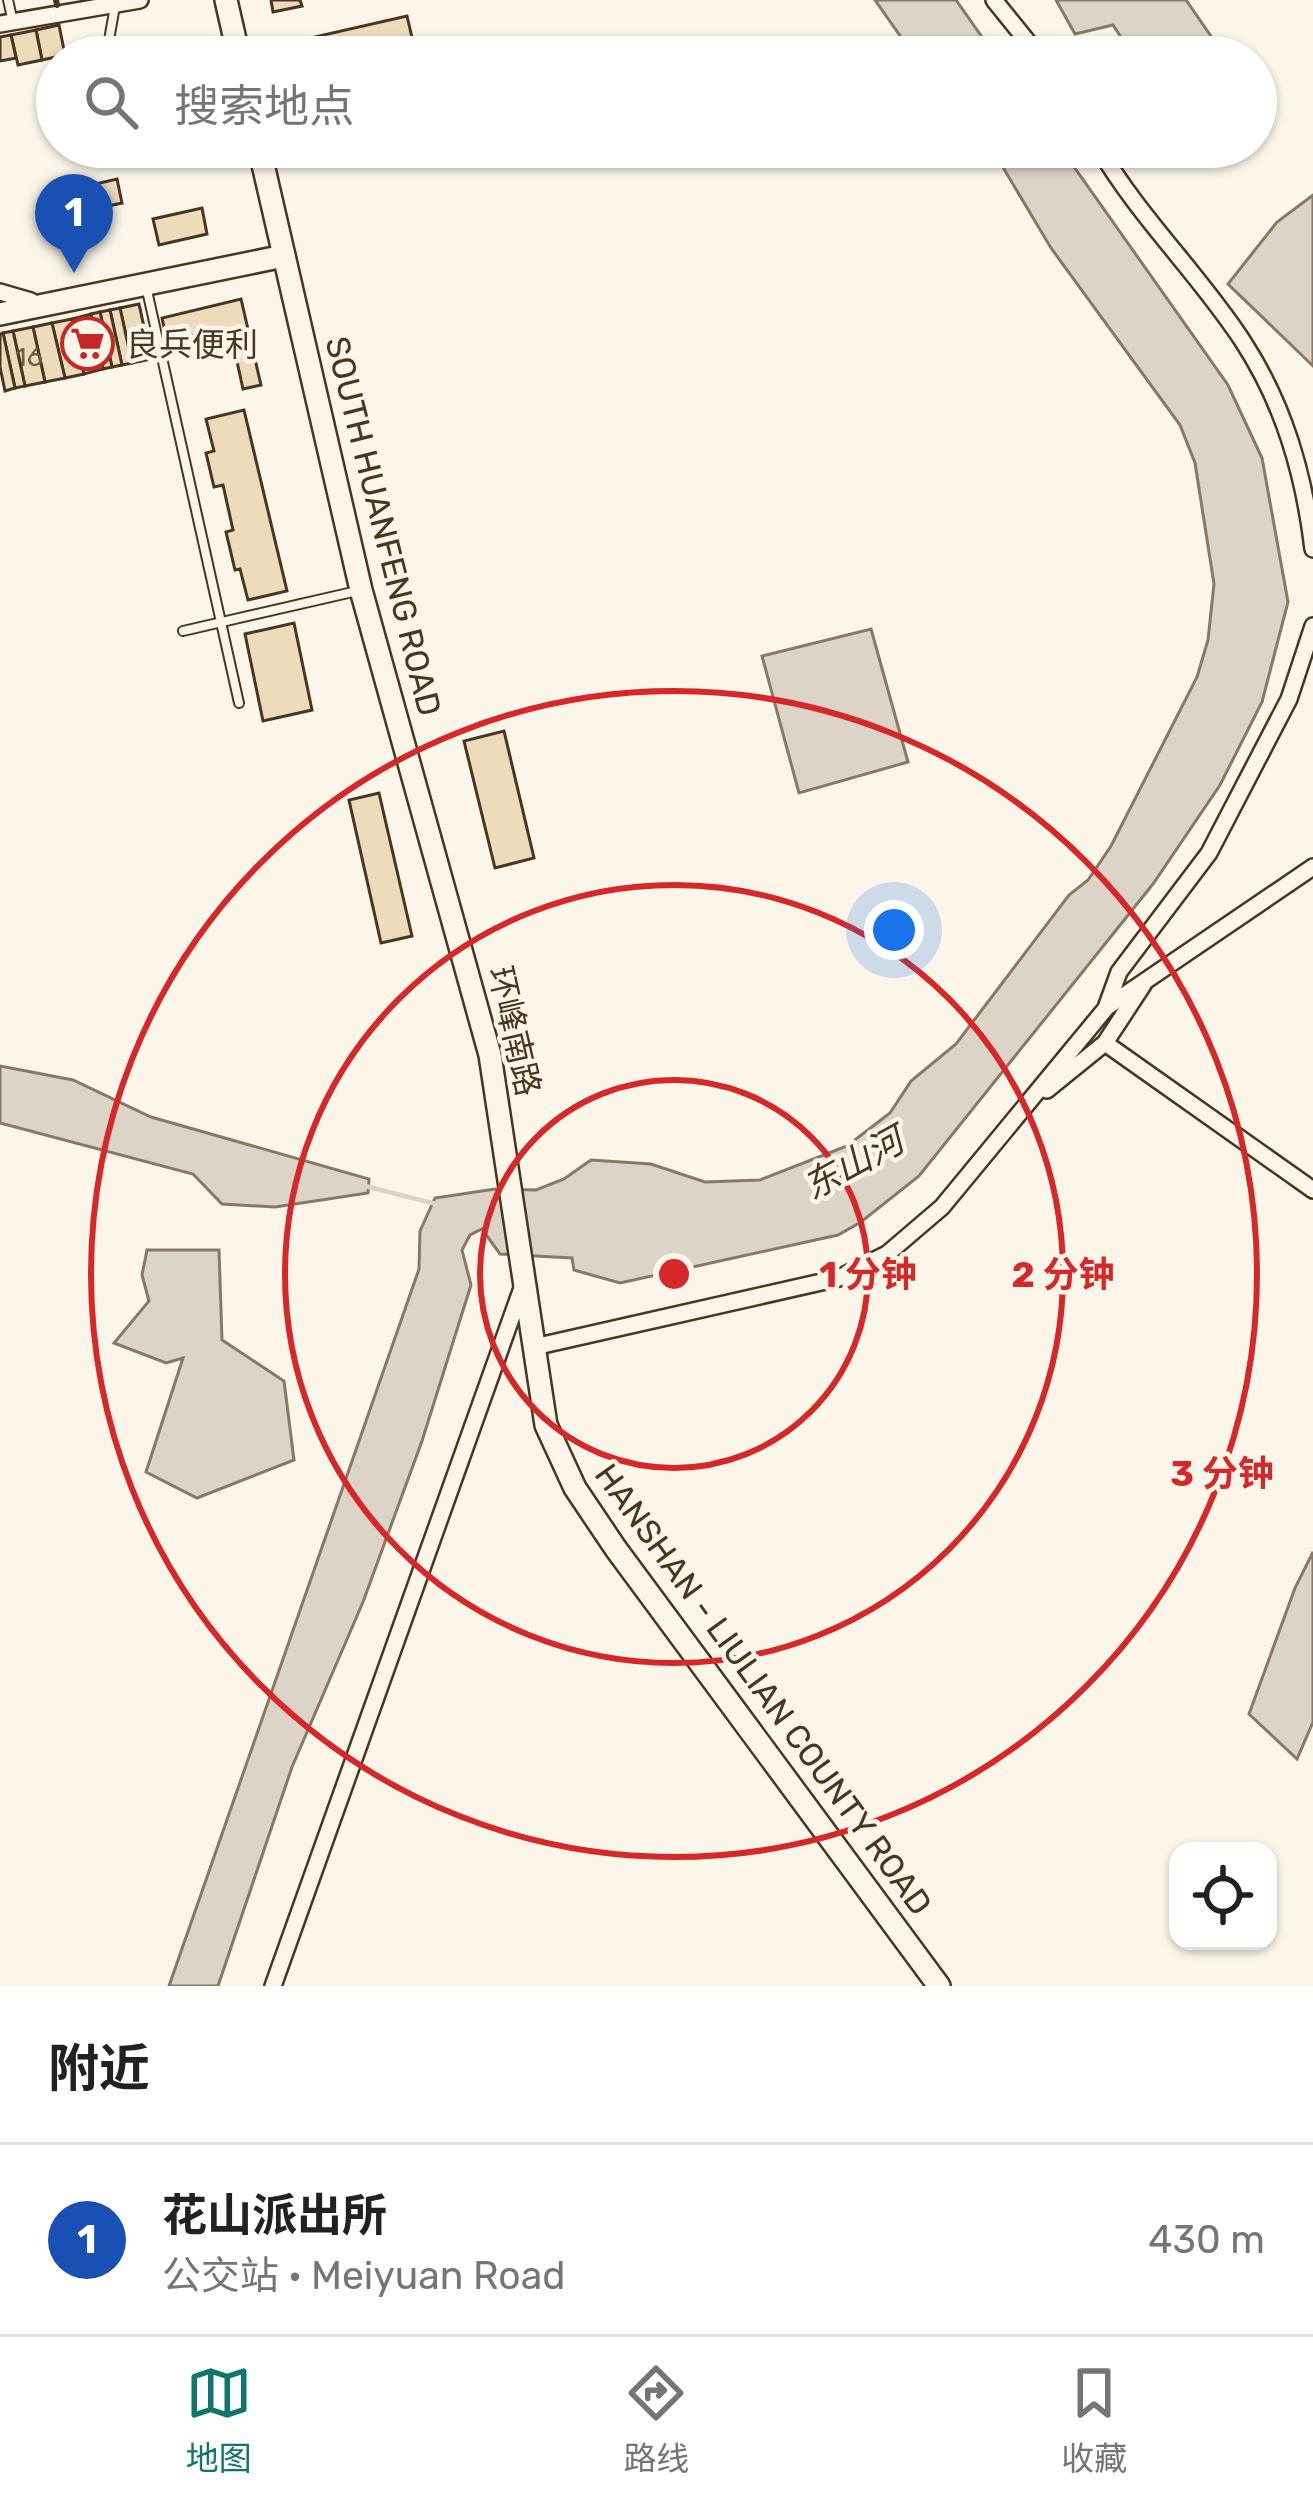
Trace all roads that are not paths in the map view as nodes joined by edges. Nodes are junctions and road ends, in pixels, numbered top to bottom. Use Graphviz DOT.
graph roads {
  1 [pos="8,0"];
  2 [pos="140,0"];
  3 [pos="226,0"];
  4 [pos="994,0"];
  5 [pos="115,4"];
  6 [pos="76,5"];
  7 [pos="6,23"];
  8 [pos="110,36"];
  9 [pos="234,36"];
  10 [pos="1023,36"];
  11 [pos="264,168"];
  12 [pos="1113,168"];
  13 [pos="283,251"];
  14 [pos="146,284"];
  15 [pos="0,292"];
  16 [pos="31,301"];
  17 [pos="0,311"];
  18 [pos="1313,549"];
  19 [pos="362,590"];
  20 [pos="221,622"];
  21 [pos="1313,626"];
  22 [pos="183,631"];
  23 [pos="239,703"];
  24 [pos="1313,867"];
  25 [pos="1150,974"];
  26 [pos="1107,1006"];
  27 [pos="1105,1043"];
  28 [pos="1022,1112"];
  29 [pos="1313,1190"];
  30 [pos="525,1282"];
  31 [pos="534,1347"];
  32 [pos="273,1986"];
  33 [pos="939,1986"];
  1 -- 7 [label="lane"];
  2 -- 5 [label="street"];
  3 -- 9 [label="main road"];
  4 -- 10 [label="street"];
  5 -- 6 [label="street"];
  5 -- 8 [label="lane"];
  6 -- 7 [label="street"];
  11 -- 13 [label="main road, SOUTH HUANFENG ROAD"];
  12 -- 18 [label="street"];
  13 -- 14 [label="main road"];
  13 -- 16 [label="main road"];
  13 -- 19 [label="main road, SOUTH HUANFENG ROAD"];
  14 -- 17 [label="main road"];
  14 -- 20 [label="lane"];
  15 -- 16 [label="street"];
  16 -- 17 [label="main road"];
  19 -- 20 [label="lane"];
  19 -- 30 [label="main road, SOUTH HUANFENG ROAD"];
  20 -- 22 [label="lane"];
  20 -- 23 [label="lane"];
  21 -- 26 [label="street"];
  24 -- 25 [label="street"];
  25 -- 26 [label="street"];
  25 -- 27 [label="street"];
  26 -- 28 [label="street"];
  27 -- 28 [label="street"];
  27 -- 29 [label="street"];
  28 -- 31 [label="street"];
  30 -- 31 [label="main road, HANSHAN - LIULIAN COUNTY ROAD"];
  30 -- 32 [label="street"];
  31 -- 33 [label="main road, HANSHAN - LIULIAN COUNTY ROAD"];
}
